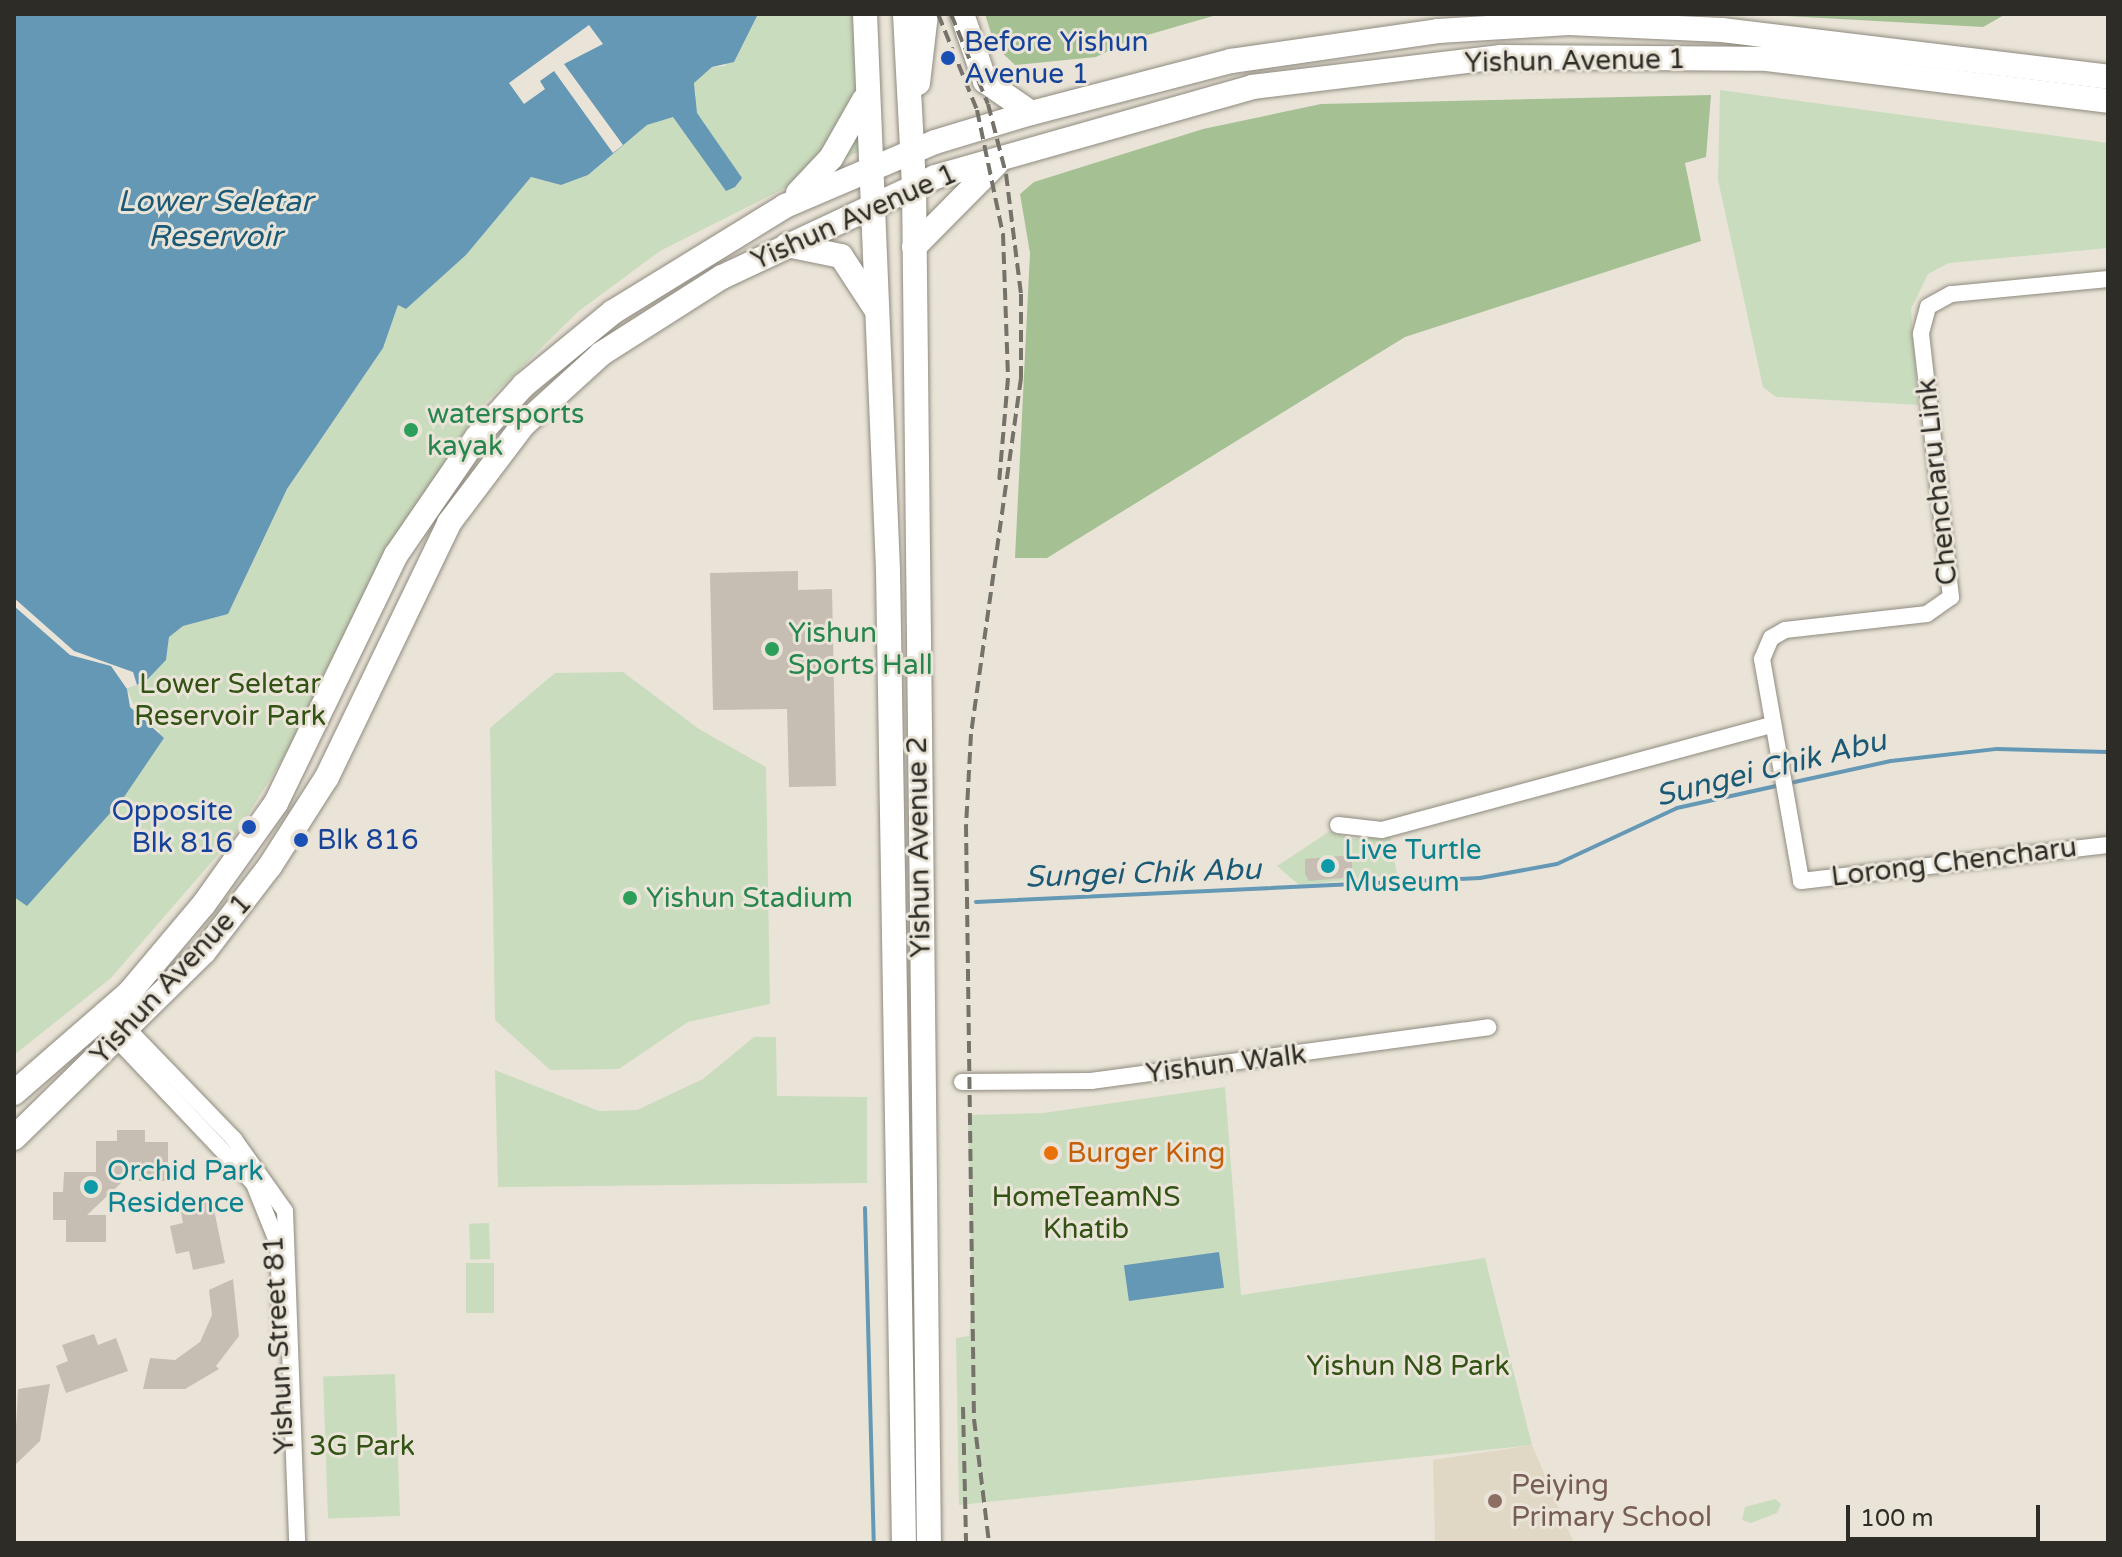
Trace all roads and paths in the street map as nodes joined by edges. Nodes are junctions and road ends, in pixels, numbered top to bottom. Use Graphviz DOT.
graph roads {
  1 [pos="865,14"];
  2 [pos="905,14"];
  3 [pos="926,14"];
  4 [pos="962,14"];
  5 [pos="2108,77"];
  6 [pos="866,95"];
  7 [pos="2108,101"];
  8 [pos="1031,113"];
  9 [pos="911,116"];
  10 [pos="913,151"];
  11 [pos="1005,157"];
  12 [pos="871,167"];
  13 [pos="914,186"];
  14 [pos="875,203"];
  15 [pos="785,206"];
  16 [pos="787,245"];
  17 [pos="914,247"];
  18 [pos="2108,279"];
  19 [pos="613,312"];
  20 [pos="880,316"];
  21 [pos="645,324"];
  22 [pos="1772,725"];
  23 [pos="1338,825"];
  24 [pos="2108,845"];
  25 [pos="1801,881"];
  26 [pos="105,1016"];
  27 [pos="1488,1027"];
  28 [pos="123,1034"];
  29 [pos="962,1082"];
  30 [pos="14,1093"];
  31 [pos="14,1138"];
  32 [pos="902,1497"];
  33 [pos="928,1497"];
  34 [pos="287,1543"];
  35 [pos="297,1543"];
  36 [pos="904,1543"];
  37 [pos="929,1543"];
  1 -- 6 [label="main road, Yishun Avenue 2"];
  2 -- 9 [label="main road"];
  3 -- 9 [label="main road"];
  4 -- 8 [label="main road"];
  5 -- 8 [label="main road, Yishun Avenue 1"];
  6 -- 12 [label="main road, Yishun Avenue 2"];
  6 -- 15 [label="main road"];
  7 -- 11 [label="main road, Yishun Avenue 1"];
  8 -- 10 [label="main road, Yishun Avenue 1"];
  9 -- 10 [label="main road, Yishun Avenue 2"];
  10 -- 12 [label="main road, Yishun Avenue 1"];
  10 -- 13 [label="main road, Yishun Avenue 2"];
  11 -- 13 [label="main road, Yishun Avenue 1"];
  11 -- 17 [label="main road"];
  12 -- 14 [label="main road, Yishun Avenue 2"];
  12 -- 15 [label="main road, Yishun Avenue 1"];
  13 -- 14 [label="main road, Yishun Avenue 1"];
  13 -- 17 [label="main road, Yishun Avenue 2"];
  14 -- 16 [label="main road, Yishun Avenue 1"];
  14 -- 20 [label="main road, Yishun Avenue 2"];
  15 -- 19 [label="main road, Yishun Avenue 1"];
  16 -- 20 [label="main road"];
  16 -- 21 [label="main road, Yishun Avenue 1"];
  17 -- 33 [label="main road, Yishun Avenue 2"];
  18 -- 22 [label="street, Chencharu Link"];
  19 -- 21 [label="main road"];
  19 -- 26 [label="main road, Yishun Avenue 1"];
  20 -- 32 [label="main road, Yishun Avenue 2"];
  21 -- 28 [label="main road, Yishun Avenue 1"];
  22 -- 23 [label="street"];
  22 -- 25 [label="street, Chencharu Link"];
  24 -- 25 [label="street, Lorong Chencharu"];
  26 -- 28 [label="street, Yishun Street 81"];
  26 -- 30 [label="main road, Yishun Avenue 1"];
  27 -- 29 [label="street, Yishun Walk"];
  28 -- 31 [label="main road, Yishun Avenue 1"];
  28 -- 34 [label="street, Yishun Street 81"];
  28 -- 35 [label="street, Yishun Street 81"];
  32 -- 33 [label="main road"];
  32 -- 36 [label="main road, Yishun Avenue 2"];
  33 -- 37 [label="main road, Yishun Avenue 2"];
}
